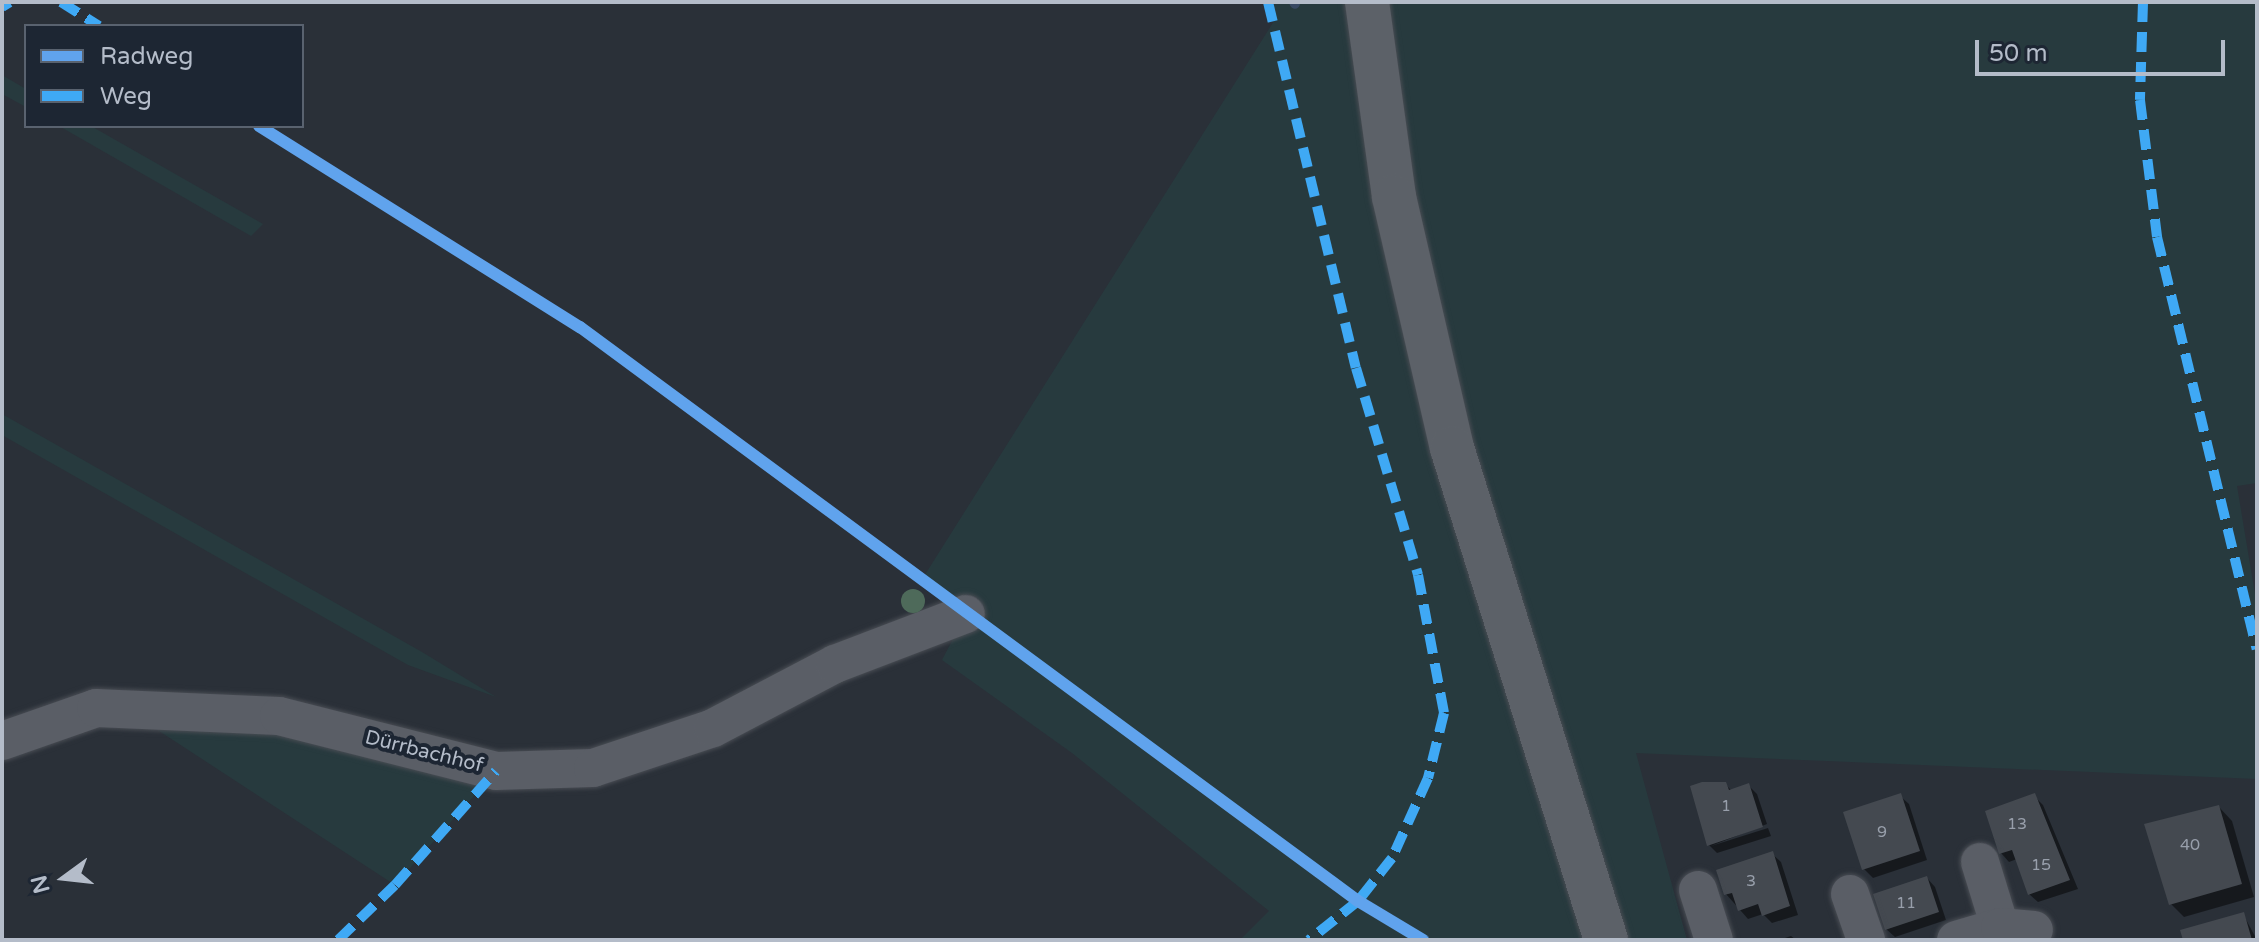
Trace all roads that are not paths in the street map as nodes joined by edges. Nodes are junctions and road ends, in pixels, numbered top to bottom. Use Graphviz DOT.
graph roads {
  1 [pos="1367,2"];
  2 [pos="966,614"];
  3 [pos="2,741"];
  4 [pos="1980,862"];
  5 [pos="1698,890"];
  6 [pos="1850,894"];
  7 [pos="1606,940"];
  8 [pos="1714,940"];
  9 [pos="1866,940"];
  10 [pos="1956,940"];
  1 -- 7 [label="main road"];
  2 -- 3 [label="street, Dürrbachhof"];
  4 -- 10 [label="street"];
  5 -- 8 [label="street"];
  6 -- 9 [label="street"];
}
